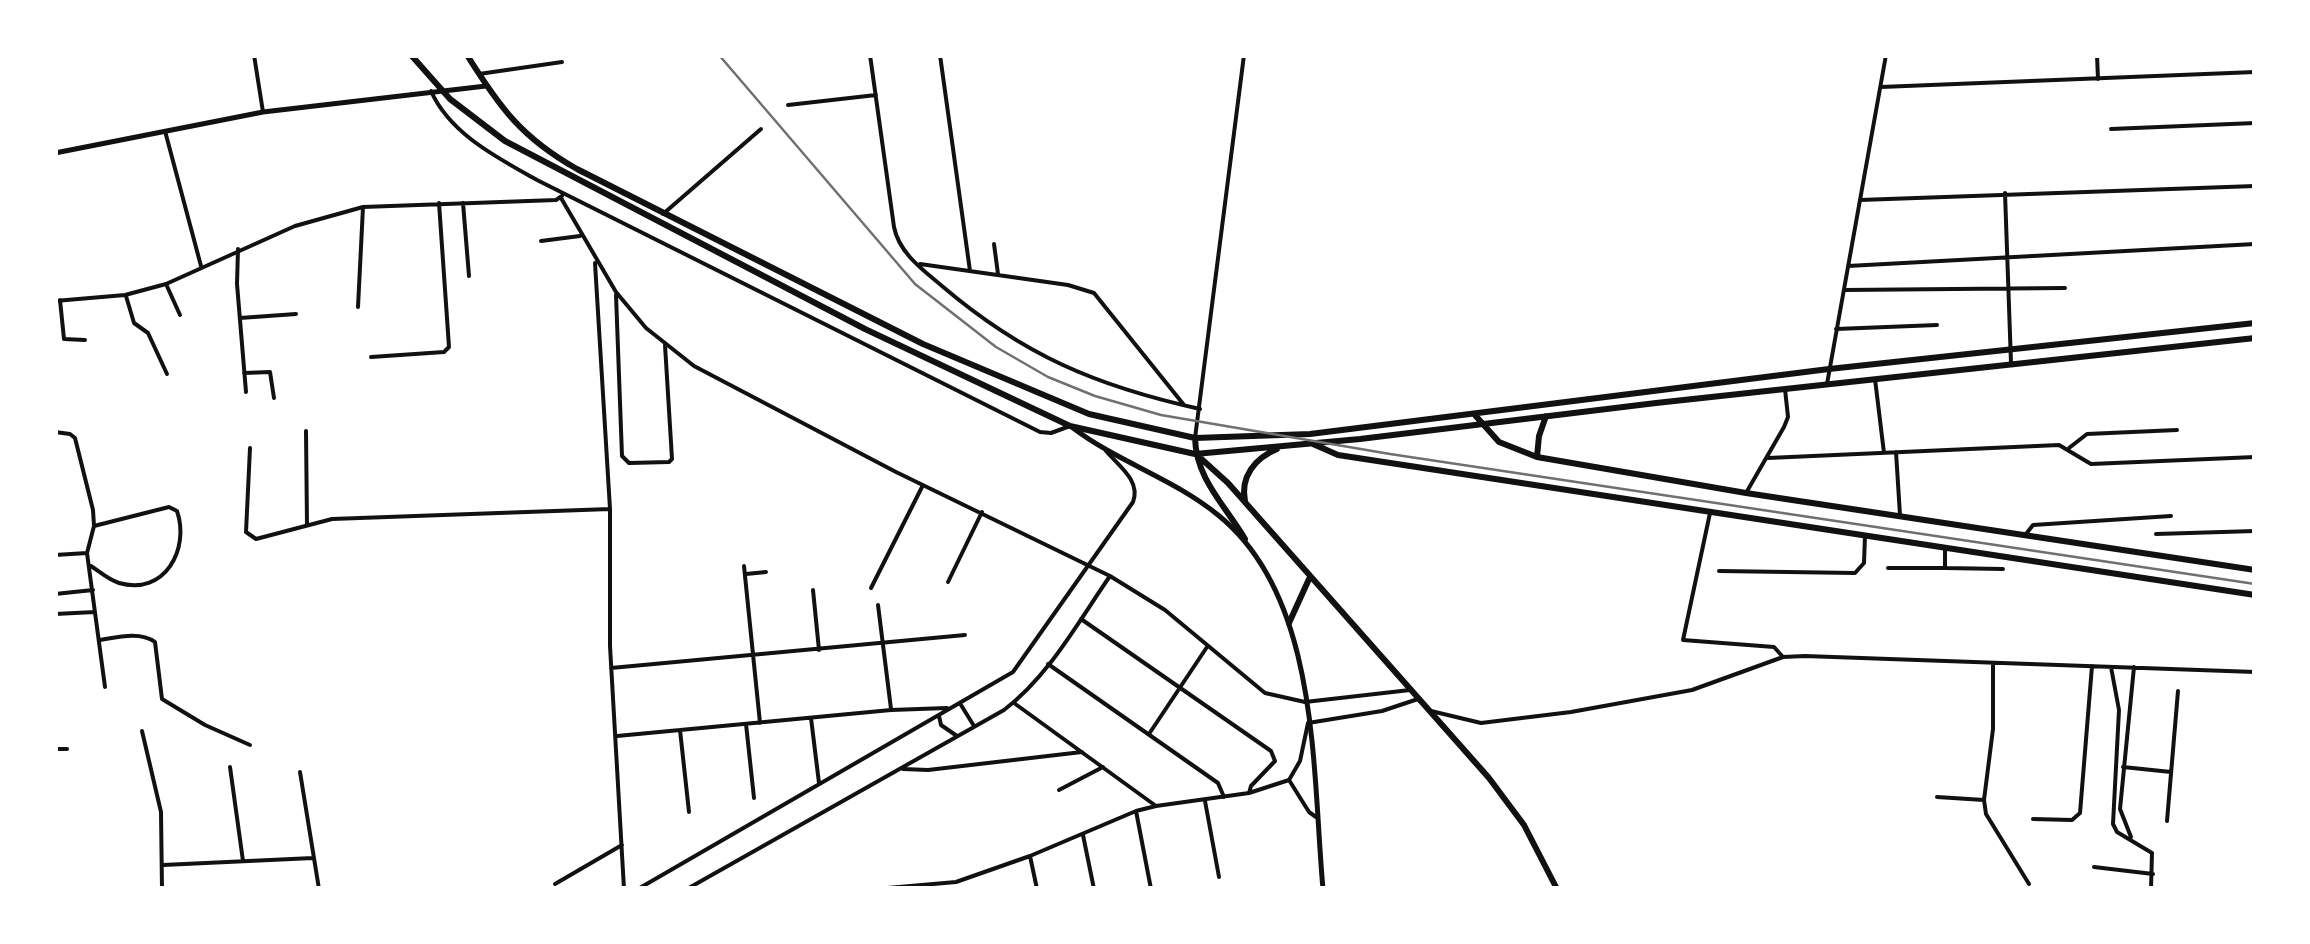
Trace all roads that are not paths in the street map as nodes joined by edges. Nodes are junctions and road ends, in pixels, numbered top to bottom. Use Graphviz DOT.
graph roads {
  1 [pos="254,55"];
  2 [pos="410,55"];
  3 [pos="468,55"];
  4 [pos="870,55"];
  5 [pos="940,55"];
  6 [pos="1244,55"];
  7 [pos="1886,55"];
  8 [pos="2097,55"];
  9 [pos="562,62"];
  10 [pos="2255,72"];
  11 [pos="479,74"];
  12 [pos="2098,79"];
  13 [pos="486,86"];
  14 [pos="1881,87"];
  15 [pos="436,90"];
  16 [pos="876,95"];
  17 [pos="788,105"];
  18 [pos="263,112"];
  19 [pos="2255,123"];
  20 [pos="762,129"];
  21 [pos="2111,129"];
  22 [pos="165,131"];
  23 [pos="55,153"];
  24 [pos="2255,186"];
  25 [pos="2004,193"];
  26 [pos="563,196"];
  27 [pos="1860,200"];
  28 [pos="439,203"];
  29 [pos="463,204"];
  30 [pos="363,207"];
  31 [pos="663,214"];
  32 [pos="580,236"];
  33 [pos="541,240"];
  34 [pos="994,244"];
  35 [pos="2255,244"];
  36 [pos="238,249"];
  37 [pos="595,258"];
  38 [pos="2006,258"];
  39 [pos="919,264"];
  40 [pos="200,266"];
  41 [pos="1848,266"];
  42 [pos="970,271"];
  43 [pos="998,275"];
  44 [pos="469,276"];
  45 [pos="166,284"];
  46 [pos="2009,288"];
  47 [pos="2066,288"];
  48 [pos="1844,290"];
  49 [pos="616,292"];
  50 [pos="125,294"];
  51 [pos="57,300"];
  52 [pos="358,307"];
  53 [pos="296,314"];
  54 [pos="180,315"];
  55 [pos="240,318"];
  56 [pos="2255,323"];
  57 [pos="1937,325"];
  58 [pos="1836,329"];
  59 [pos="2255,338"];
  60 [pos="85,340"];
  61 [pos="665,345"];
  62 [pos="2010,349"];
  63 [pos="371,357"];
  64 [pos="2011,364"];
  65 [pos="1829,369"];
  66 [pos="168,374"];
  67 [pos="244,374"];
  68 [pos="1875,378"];
  69 [pos="1827,384"];
  70 [pos="1785,389"];
  71 [pos="246,392"];
  72 [pos="274,398"];
  73 [pos="1184,405"];
  74 [pos="1200,408"];
  75 [pos="1474,414"];
  76 [pos="1546,416"];
  77 [pos="1482,424"];
  78 [pos="1070,426"];
  79 [pos="2177,430"];
  80 [pos="306,431"];
  81 [pos="55,432"];
  82 [pos="1195,438"];
  83 [pos="1312,444"];
  84 [pos="1282,447"];
  85 [pos="250,448"];
  86 [pos="2069,448"];
  87 [pos="1106,451"];
  88 [pos="1896,452"];
  89 [pos="1884,453"];
  90 [pos="1195,454"];
  91 [pos="1537,456"];
  92 [pos="2255,457"];
  93 [pos="1768,458"];
  94 [pos="923,485"];
  95 [pos="1746,493"];
  96 [pos="1245,502"];
  97 [pos="610,510"];
  98 [pos="982,512"];
  99 [pos="1710,512"];
  100 [pos="1900,515"];
  101 [pos="2171,516"];
  102 [pos="307,525"];
  103 [pos="94,526"];
  104 [pos="2255,531"];
  105 [pos="2026,534"];
  106 [pos="2156,534"];
  107 [pos="1865,536"];
  108 [pos="1245,539"];
  109 [pos="1945,548"];
  110 [pos="87,553"];
  111 [pos="55,555"];
  112 [pos="89,564"];
  113 [pos="1090,564"];
  114 [pos="744,566"];
  115 [pos="1888,568"];
  116 [pos="1945,568"];
  117 [pos="2003,569"];
  118 [pos="1719,570"];
  119 [pos="2255,570"];
  120 [pos="766,572"];
  121 [pos="746,574"];
  122 [pos="1110,576"];
  123 [pos="1309,578"];
  124 [pos="948,582"];
  125 [pos="870,588"];
  126 [pos="92,590"];
  127 [pos="812,590"];
  128 [pos="55,594"];
  129 [pos="2255,595"];
  130 [pos="878,605"];
  131 [pos="96,612"];
  132 [pos="55,614"];
  133 [pos="1080,618"];
  134 [pos="1289,623"];
  135 [pos="965,634"];
  136 [pos="100,640"];
  137 [pos="882,643"];
  138 [pos="1207,647"];
  139 [pos="819,650"];
  140 [pos="754,656"];
  141 [pos="1783,657"];
  142 [pos="1048,664"];
  143 [pos="1993,664"];
  144 [pos="2092,666"];
  145 [pos="2110,666"];
  146 [pos="2134,667"];
  147 [pos="611,668"];
  148 [pos="2255,672"];
  149 [pos="105,686"];
  150 [pos="1181,688"];
  151 [pos="1410,690"];
  152 [pos="2178,691"];
  153 [pos="1418,699"];
  154 [pos="1305,702"];
  155 [pos="1013,703"];
  156 [pos="959,704"];
  157 [pos="952,708"];
  158 [pos="1427,709"];
  159 [pos="892,710"];
  160 [pos="2119,710"];
  161 [pos="2128,711"];
  162 [pos="939,716"];
  163 [pos="811,718"];
  164 [pos="760,723"];
  165 [pos="746,724"];
  166 [pos="1308,724"];
  167 [pos="974,726"];
  168 [pos="680,730"];
  169 [pos="142,731"];
  170 [pos="1149,734"];
  171 [pos="615,736"];
  172 [pos="956,736"];
  173 [pos="2117,743"];
  174 [pos="2125,744"];
  175 [pos="250,745"];
  176 [pos="55,749"];
  177 [pos="68,749"];
  178 [pos="1082,752"];
  179 [pos="230,767"];
  180 [pos="2123,767"];
  181 [pos="1103,768"];
  182 [pos="899,769"];
  183 [pos="300,772"];
  184 [pos="2171,772"];
  185 [pos="1289,780"];
  186 [pos="819,786"];
  187 [pos="2118,786"];
  188 [pos="1058,790"];
  189 [pos="1249,793"];
  190 [pos="1224,797"];
  191 [pos="754,798"];
  192 [pos="1937,798"];
  193 [pos="1984,800"];
  194 [pos="1206,801"];
  195 [pos="1156,806"];
  196 [pos="1136,811"];
  197 [pos="689,812"];
  198 [pos="1316,817"];
  199 [pos="2033,819"];
  200 [pos="2166,821"];
  201 [pos="1084,835"];
  202 [pos="2131,837"];
  203 [pos="622,845"];
  204 [pos="1030,856"];
  205 [pos="313,858"];
  206 [pos="243,861"];
  207 [pos="162,866"];
  208 [pos="2094,867"];
  209 [pos="2153,874"];
  210 [pos="1219,877"];
  211 [pos="652,880"];
  212 [pos="956,882"];
  213 [pos="554,884"];
  214 [pos="2029,884"];
  215 [pos="162,889"];
  216 [pos="319,889"];
  217 [pos="624,889"];
  218 [pos="638,889"];
  219 [pos="650,889"];
  220 [pos="687,889"];
  221 [pos="876,889"];
  222 [pos="958,889"];
  223 [pos="1037,889"];
  224 [pos="1094,889"];
  225 [pos="1151,889"];
  226 [pos="1323,889"];
  227 [pos="1557,889"];
  228 [pos="2151,889"];
  1 -- 18 [label="street"];
  2 -- 15 [label="main road"];
  3 -- 11 [label="main road"];
  4 -- 16 [label="street"];
  5 -- 42 [label="street"];
  6 -- 74 [label="street"];
  7 -- 14 [label="street"];
  8 -- 12 [label="street"];
  9 -- 11 [label="street"];
  10 -- 12 [label="street"];
  11 -- 13 [label="main road"];
  12 -- 14 [label="street"];
  13 -- 15 [label="street"];
  13 -- 31 [label="main road"];
  14 -- 27 [label="street"];
  15 -- 18 [label="street"];
  15 -- 26 [label="street"];
  15 -- 78 [label="main road"];
  16 -- 17 [label="street"];
  16 -- 39 [label="street"];
  18 -- 22 [label="street"];
  19 -- 21 [label="street"];
  20 -- 31 [label="street"];
  22 -- 23 [label="street"];
  22 -- 40 [label="street"];
  24 -- 25 [label="street"];
  25 -- 27 [label="street"];
  25 -- 38 [label="street"];
  26 -- 29 [label="street"];
  26 -- 32 [label="street"];
  26 -- 78 [label="street"];
  27 -- 41 [label="street"];
  28 -- 29 [label="street"];
  28 -- 30 [label="street"];
  28 -- 63 [label="street"];
  29 -- 44 [label="street"];
  30 -- 36 [label="street"];
  30 -- 52 [label="street"];
  31 -- 82 [label="main road"];
  32 -- 33 [label="street"];
  32 -- 37 [label="street"];
  34 -- 43 [label="street"];
  35 -- 38 [label="street"];
  36 -- 40 [label="street"];
  36 -- 55 [label="street"];
  37 -- 49 [label="street"];
  37 -- 97 [label="street"];
  38 -- 41 [label="street"];
  38 -- 46 [label="street"];
  39 -- 42 [label="street"];
  39 -- 73 [label="street"];
  40 -- 45 [label="street"];
  41 -- 48 [label="street"];
  42 -- 43 [label="street"];
  43 -- 73 [label="street"];
  45 -- 50 [label="street"];
  45 -- 54 [label="street"];
  46 -- 47 [label="street"];
  46 -- 48 [label="street"];
  46 -- 62 [label="street"];
  48 -- 58 [label="street"];
  49 -- 61 [label="street"];
  49 -- 61 [label="street"];
  50 -- 51 [label="street"];
  50 -- 66 [label="street"];
  51 -- 60 [label="street"];
  53 -- 55 [label="street"];
  55 -- 67 [label="street"];
  56 -- 62 [label="main road"];
  57 -- 58 [label="street"];
  58 -- 65 [label="street"];
  59 -- 64 [label="main road"];
  61 -- 94 [label="street"];
  62 -- 64 [label="street"];
  62 -- 65 [label="main road"];
  64 -- 68 [label="main road"];
  65 -- 69 [label="street"];
  65 -- 75 [label="main road"];
  67 -- 71 [label="street"];
  67 -- 72 [label="street"];
  68 -- 69 [label="main road"];
  68 -- 89 [label="street"];
  69 -- 70 [label="main road"];
  70 -- 76 [label="main road"];
  70 -- 93 [label="street"];
  73 -- 74 [label="street"];
  74 -- 82 [label="street"];
  75 -- 77 [label="main road"];
  75 -- 82 [label="main road"];
  76 -- 77 [label="main road"];
  76 -- 91 [label="main road"];
  77 -- 83 [label="main road"];
  77 -- 91 [label="main road"];
  78 -- 87 [label="street"];
  78 -- 90 [label="main road"];
  79 -- 86 [label="street"];
  80 -- 102 [label="street"];
  81 -- 103 [label="street"];
  82 -- 90 [label="main road"];
  83 -- 84 [label="main road"];
  83 -- 99 [label="main road"];
  84 -- 90 [label="main road"];
  84 -- 96 [label="main road"];
  85 -- 102 [label="street"];
  86 -- 88 [label="street"];
  86 -- 92 [label="street"];
  87 -- 108 [label="street"];
  87 -- 113 [label="street"];
  88 -- 89 [label="street"];
  88 -- 100 [label="street"];
  89 -- 93 [label="street"];
  90 -- 96 [label="main road"];
  90 -- 108 [label="main road"];
  91 -- 95 [label="main road"];
  93 -- 95 [label="street"];
  94 -- 98 [label="street"];
  94 -- 125 [label="street"];
  95 -- 100 [label="main road"];
  96 -- 123 [label="main road"];
  97 -- 102 [label="street"];
  97 -- 147 [label="street"];
  98 -- 113 [label="street"];
  98 -- 124 [label="street"];
  99 -- 107 [label="main road"];
  99 -- 141 [label="street"];
  100 -- 105 [label="main road"];
  101 -- 105 [label="street"];
  103 -- 110 [label="street"];
  103 -- 112 [label="street"];
  104 -- 106 [label="street"];
  105 -- 119 [label="main road"];
  107 -- 109 [label="main road"];
  107 -- 118 [label="street"];
  108 -- 134 [label="street"];
  109 -- 116 [label="street"];
  109 -- 129 [label="main road"];
  110 -- 111 [label="street"];
  110 -- 112 [label="street"];
  112 -- 126 [label="street"];
  113 -- 122 [label="street"];
  113 -- 156 [label="street"];
  114 -- 121 [label="street"];
  115 -- 116 [label="street"];
  116 -- 117 [label="street"];
  120 -- 121 [label="street"];
  121 -- 140 [label="street"];
  122 -- 133 [label="street"];
  122 -- 138 [label="street"];
  123 -- 134 [label="main road"];
  123 -- 151 [label="main road"];
  126 -- 128 [label="street"];
  126 -- 131 [label="street"];
  127 -- 139 [label="street"];
  130 -- 137 [label="street"];
  131 -- 132 [label="street"];
  131 -- 136 [label="street"];
  133 -- 142 [label="street"];
  133 -- 150 [label="street"];
  134 -- 154 [label="street"];
  135 -- 137 [label="street"];
  136 -- 149 [label="street"];
  136 -- 175 [label="street"];
  137 -- 139 [label="street"];
  137 -- 159 [label="street"];
  138 -- 150 [label="street"];
  138 -- 154 [label="street"];
  139 -- 140 [label="street"];
  140 -- 147 [label="street"];
  140 -- 164 [label="street"];
  141 -- 143 [label="street"];
  141 -- 158 [label="street"];
  142 -- 155 [label="street"];
  142 -- 170 [label="street"];
  143 -- 144 [label="street"];
  143 -- 193 [label="street"];
  144 -- 145 [label="street"];
  144 -- 199 [label="street"];
  145 -- 146 [label="street"];
  145 -- 160 [label="street"];
  146 -- 148 [label="street"];
  146 -- 161 [label="street"];
  147 -- 171 [label="street"];
  150 -- 170 [label="street"];
  150 -- 189 [label="street"];
  151 -- 153 [label="main road"];
  151 -- 154 [label="street"];
  152 -- 184 [label="street"];
  153 -- 158 [label="main road"];
  153 -- 166 [label="street"];
  154 -- 166 [label="street"];
  155 -- 167 [label="street"];
  155 -- 178 [label="street"];
  156 -- 157 [label="street"];
  156 -- 167 [label="street"];
  157 -- 159 [label="street"];
  157 -- 162 [label="street"];
  158 -- 227 [label="main road"];
  159 -- 163 [label="street"];
  160 -- 161 [label="street"];
  160 -- 173 [label="street"];
  161 -- 174 [label="street"];
  162 -- 172 [label="street"];
  162 -- 186 [label="street"];
  163 -- 164 [label="street"];
  163 -- 186 [label="street"];
  164 -- 165 [label="street"];
  165 -- 168 [label="street"];
  165 -- 191 [label="street"];
  166 -- 185 [label="street"];
  166 -- 198 [label="street"];
  167 -- 172 [label="street"];
  168 -- 171 [label="street"];
  168 -- 197 [label="street"];
  169 -- 207 [label="street"];
  170 -- 190 [label="street"];
  171 -- 203 [label="street"];
  172 -- 182 [label="street"];
  173 -- 174 [label="street"];
  173 -- 187 [label="street"];
  174 -- 180 [label="street"];
  176 -- 177 [label="street"];
  178 -- 181 [label="street"];
  178 -- 182 [label="street"];
  179 -- 206 [label="street"];
  180 -- 184 [label="street"];
  180 -- 187 [label="street"];
  181 -- 188 [label="street"];
  181 -- 195 [label="street"];
  182 -- 220 [label="street"];
  183 -- 205 [label="street"];
  184 -- 200 [label="street"];
  185 -- 189 [label="street"];
  185 -- 198 [label="street"];
  186 -- 211 [label="street"];
  187 -- 202 [label="street"];
  187 -- 202 [label="street"];
  189 -- 190 [label="street"];
  190 -- 194 [label="street"];
  192 -- 193 [label="street"];
  193 -- 214 [label="street"];
  194 -- 195 [label="street"];
  194 -- 210 [label="street"];
  195 -- 196 [label="street"];
  196 -- 201 [label="street"];
  196 -- 225 [label="street"];
  198 -- 226 [label="street"];
  201 -- 204 [label="street"];
  201 -- 224 [label="street"];
  202 -- 209 [label="street"];
  203 -- 213 [label="street"];
  203 -- 217 [label="street"];
  204 -- 212 [label="street"];
  204 -- 223 [label="street"];
  205 -- 206 [label="street"];
  205 -- 216 [label="street"];
  206 -- 207 [label="street"];
  207 -- 215 [label="street"];
  208 -- 209 [label="street"];
  209 -- 228 [label="street"];
  211 -- 218 [label="street"];
  211 -- 219 [label="street"];
  212 -- 221 [label="street"];
  212 -- 222 [label="street"];
}
